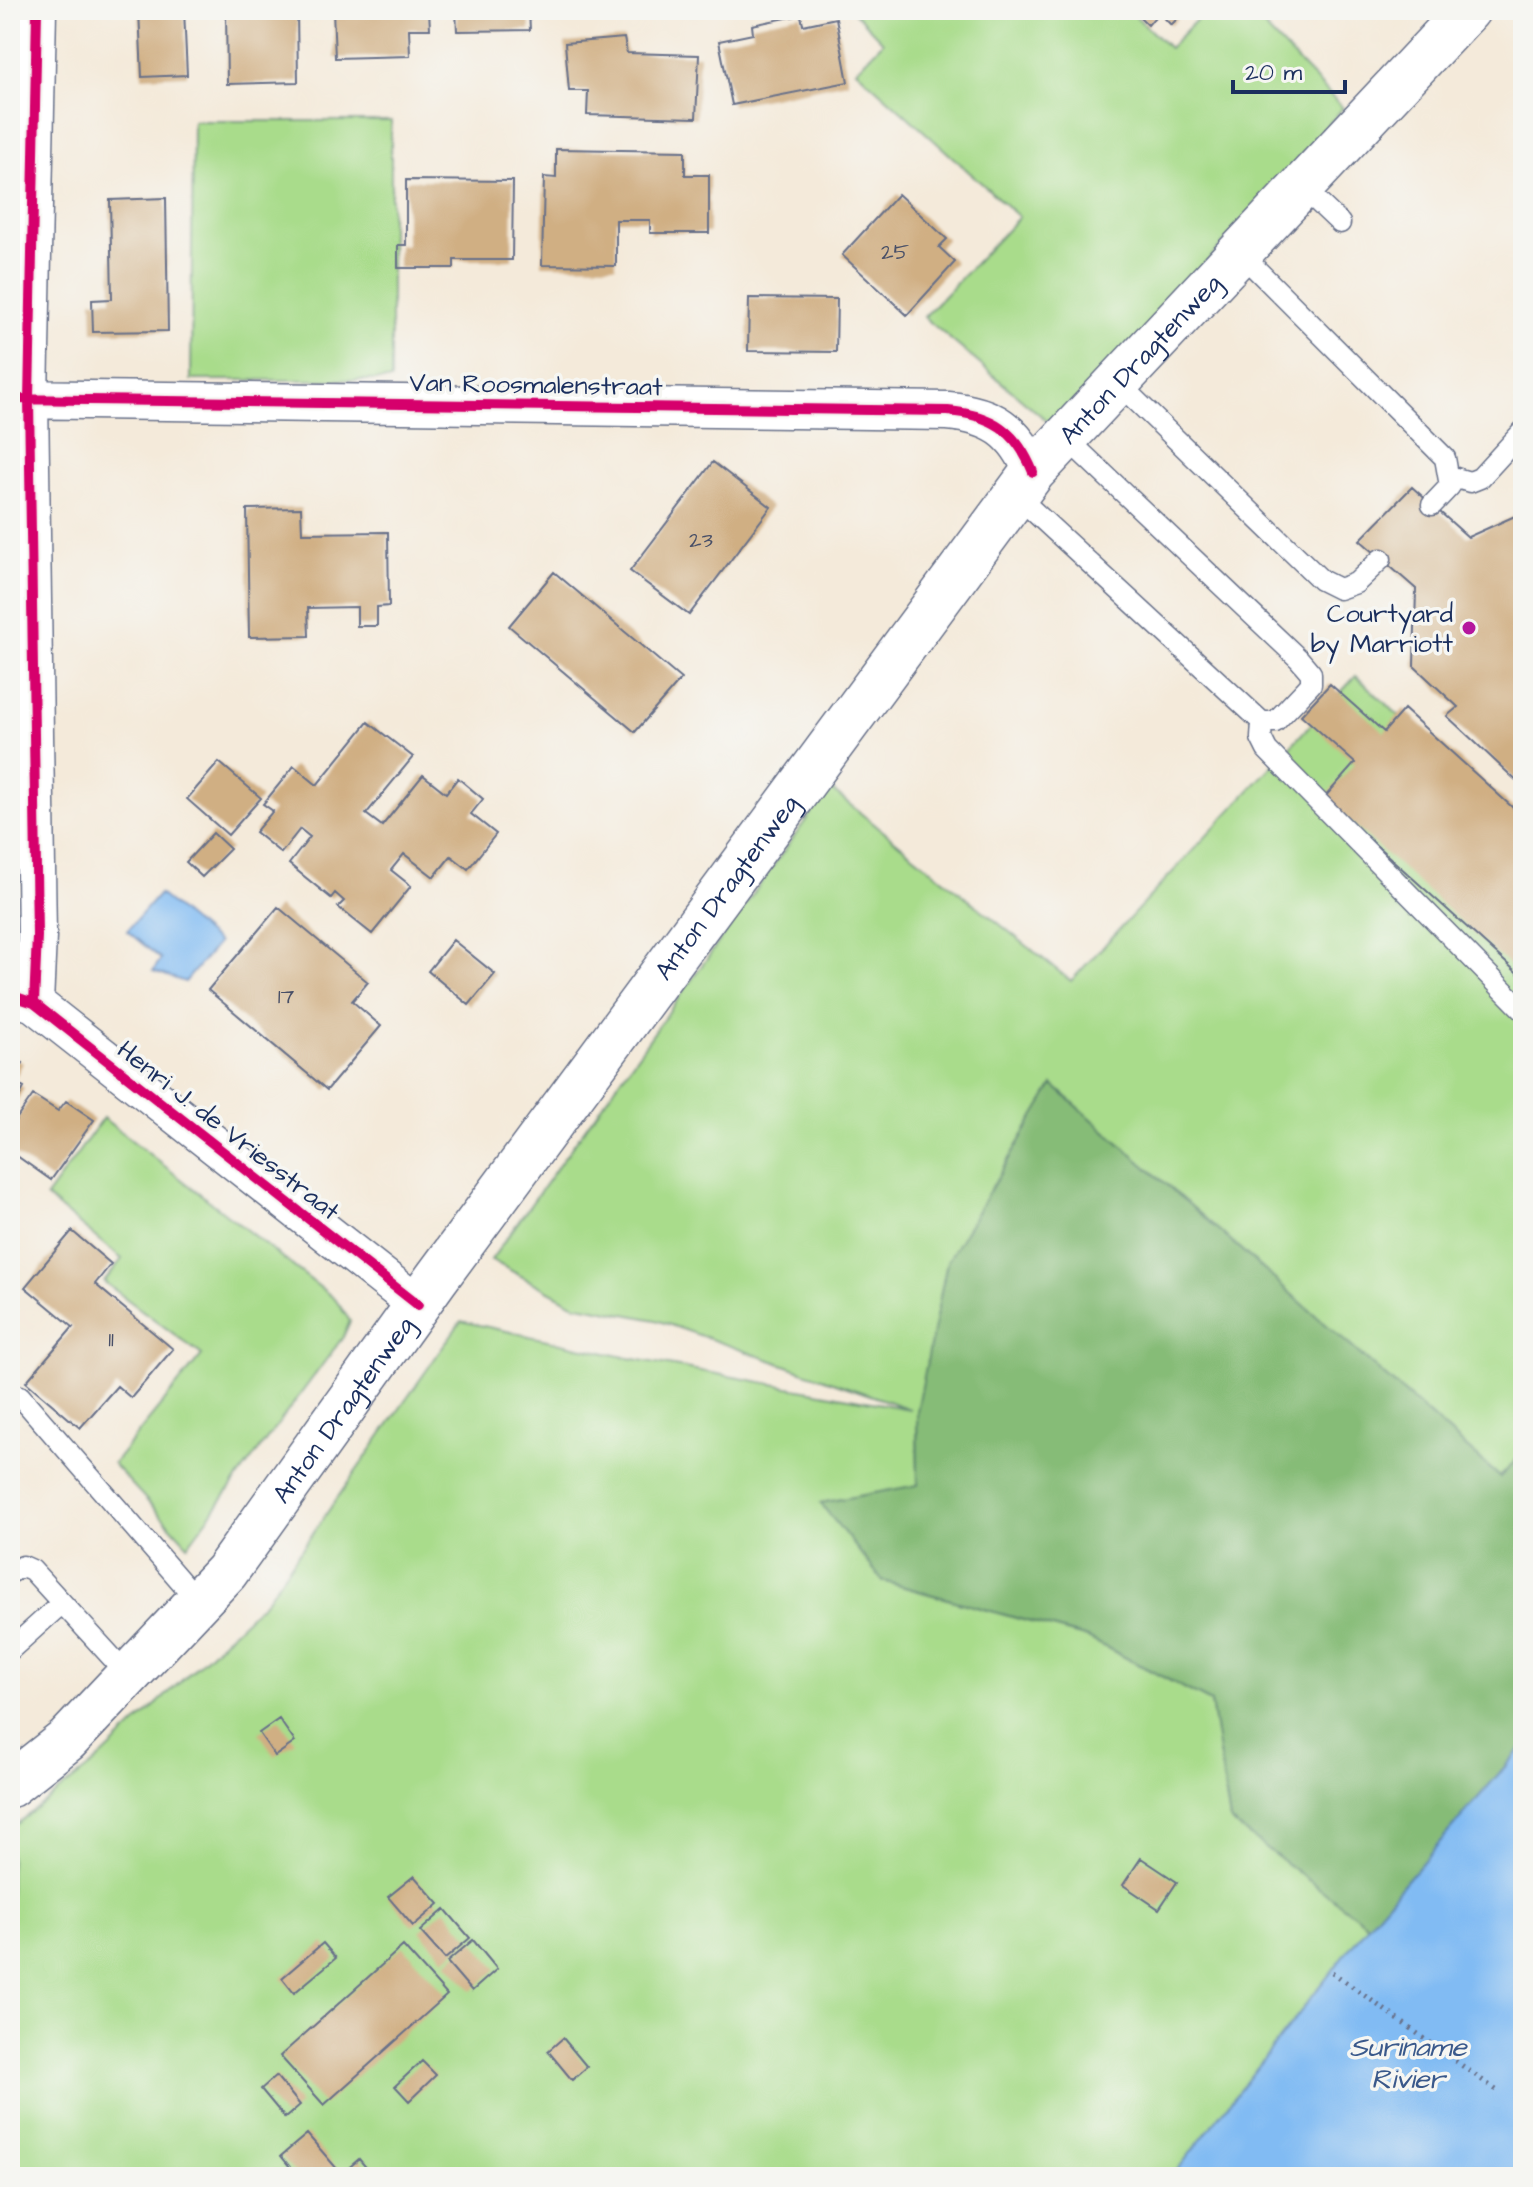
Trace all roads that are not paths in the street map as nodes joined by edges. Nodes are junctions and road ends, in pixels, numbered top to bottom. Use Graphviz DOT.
graph roads {
  1 [pos="37,10"];
  2 [pos="1468,10"];
  3 [pos="1300,185"];
  4 [pos="1340,223"];
  5 [pos="1238,251"];
  6 [pos="1116,381"];
  7 [pos="19,399"];
  8 [pos="1523,431"];
  9 [pos="1065,437"];
  10 [pos="1449,476"];
  11 [pos="1024,484"];
  12 [pos="1432,505"];
  13 [pos="1381,559"];
  14 [pos="1262,722"];
  15 [pos="22,999"];
  16 [pos="1523,1010"];
  17 [pos="418,1305"];
  18 [pos="20,1396"];
  19 [pos="10,1573"];
  20 [pos="197,1600"];
  21 [pos="61,1604"];
  22 [pos="10,1650"];
  23 [pos="128,1675"];
  24 [pos="10,1785"];
  1 -- 7 [label="street"];
  2 -- 3 [label="main road, Anton Dragtenweg"];
  3 -- 4 [label="lane"];
  3 -- 5 [label="main road, Anton Dragtenweg"];
  5 -- 6 [label="main road, Anton Dragtenweg"];
  5 -- 10 [label="lane"];
  6 -- 9 [label="main road, Anton Dragtenweg"];
  6 -- 13 [label="lane"];
  7 -- 11 [label="street, Van Roosmalenstraat"];
  7 -- 15 [label="street"];
  8 -- 10 [label="lane"];
  9 -- 11 [label="main road, Anton Dragtenweg"];
  9 -- 14 [label="lane"];
  10 -- 12 [label="lane"];
  11 -- 14 [label="lane"];
  11 -- 17 [label="main road, Anton Dragtenweg"];
  14 -- 16 [label="lane"];
  15 -- 17 [label="street, Henri J. de Vriesstraat"];
  17 -- 20 [label="main road, Anton Dragtenweg"];
  18 -- 20 [label="lane"];
  19 -- 21 [label="lane"];
  20 -- 23 [label="main road, Anton Dragtenweg"];
  21 -- 22 [label="lane"];
  21 -- 23 [label="lane"];
  23 -- 24 [label="main road, Anton Dragtenweg"];
}
